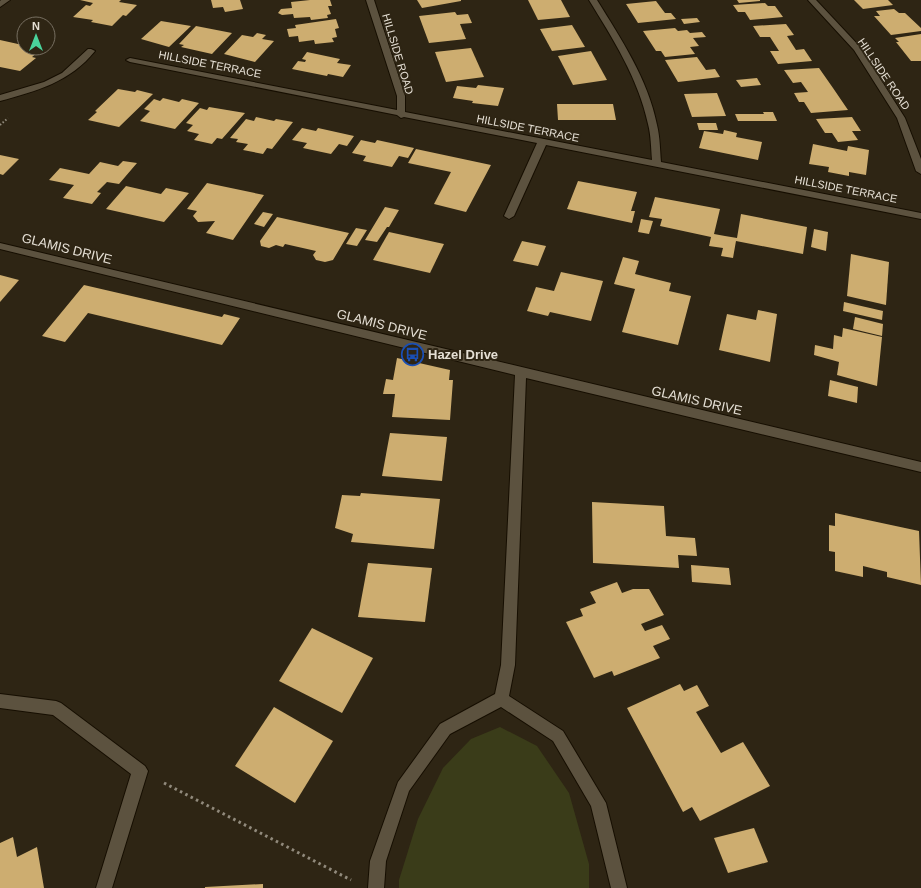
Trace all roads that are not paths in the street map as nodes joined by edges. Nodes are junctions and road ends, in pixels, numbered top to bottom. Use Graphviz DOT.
graph roads {
  1 [pos="6,0"];
  2 [pos="370,0"];
  3 [pos="593,0"];
  4 [pos="812,0"];
  5 [pos="0,5"];
  6 [pos="91,50"];
  7 [pos="130,60"];
  8 [pos="0,98"];
  9 [pos="401,115"];
  10 [pos="542,143"];
  11 [pos="657,165"];
  12 [pos="921,170"];
  13 [pos="509,216"];
  14 [pos="921,216"];
  15 [pos="0,246"];
  16 [pos="521,372"];
  17 [pos="921,467"];
  18 [pos="501,699"];
  19 [pos="0,701"];
  20 [pos="104,888"];
  21 [pos="376,888"];
  22 [pos="619,888"];
  1 -- 5 [label="street"];
  2 -- 9 [label="street, HILLSIDE ROAD"];
  3 -- 11 [label="street"];
  4 -- 12 [label="street, HILLSIDE ROAD"];
  6 -- 8 [label="street"];
  7 -- 9 [label="street, HILLSIDE TERRACE"];
  9 -- 10 [label="street, HILLSIDE TERRACE"];
  10 -- 11 [label="street, HILLSIDE TERRACE"];
  10 -- 13 [label="street"];
  11 -- 14 [label="street, HILLSIDE TERRACE"];
  15 -- 16 [label="street, GLAMIS DRIVE"];
  16 -- 17 [label="street, GLAMIS DRIVE"];
  16 -- 18 [label="street"];
  18 -- 21 [label="street"];
  18 -- 22 [label="street"];
  19 -- 20 [label="street"];
}
